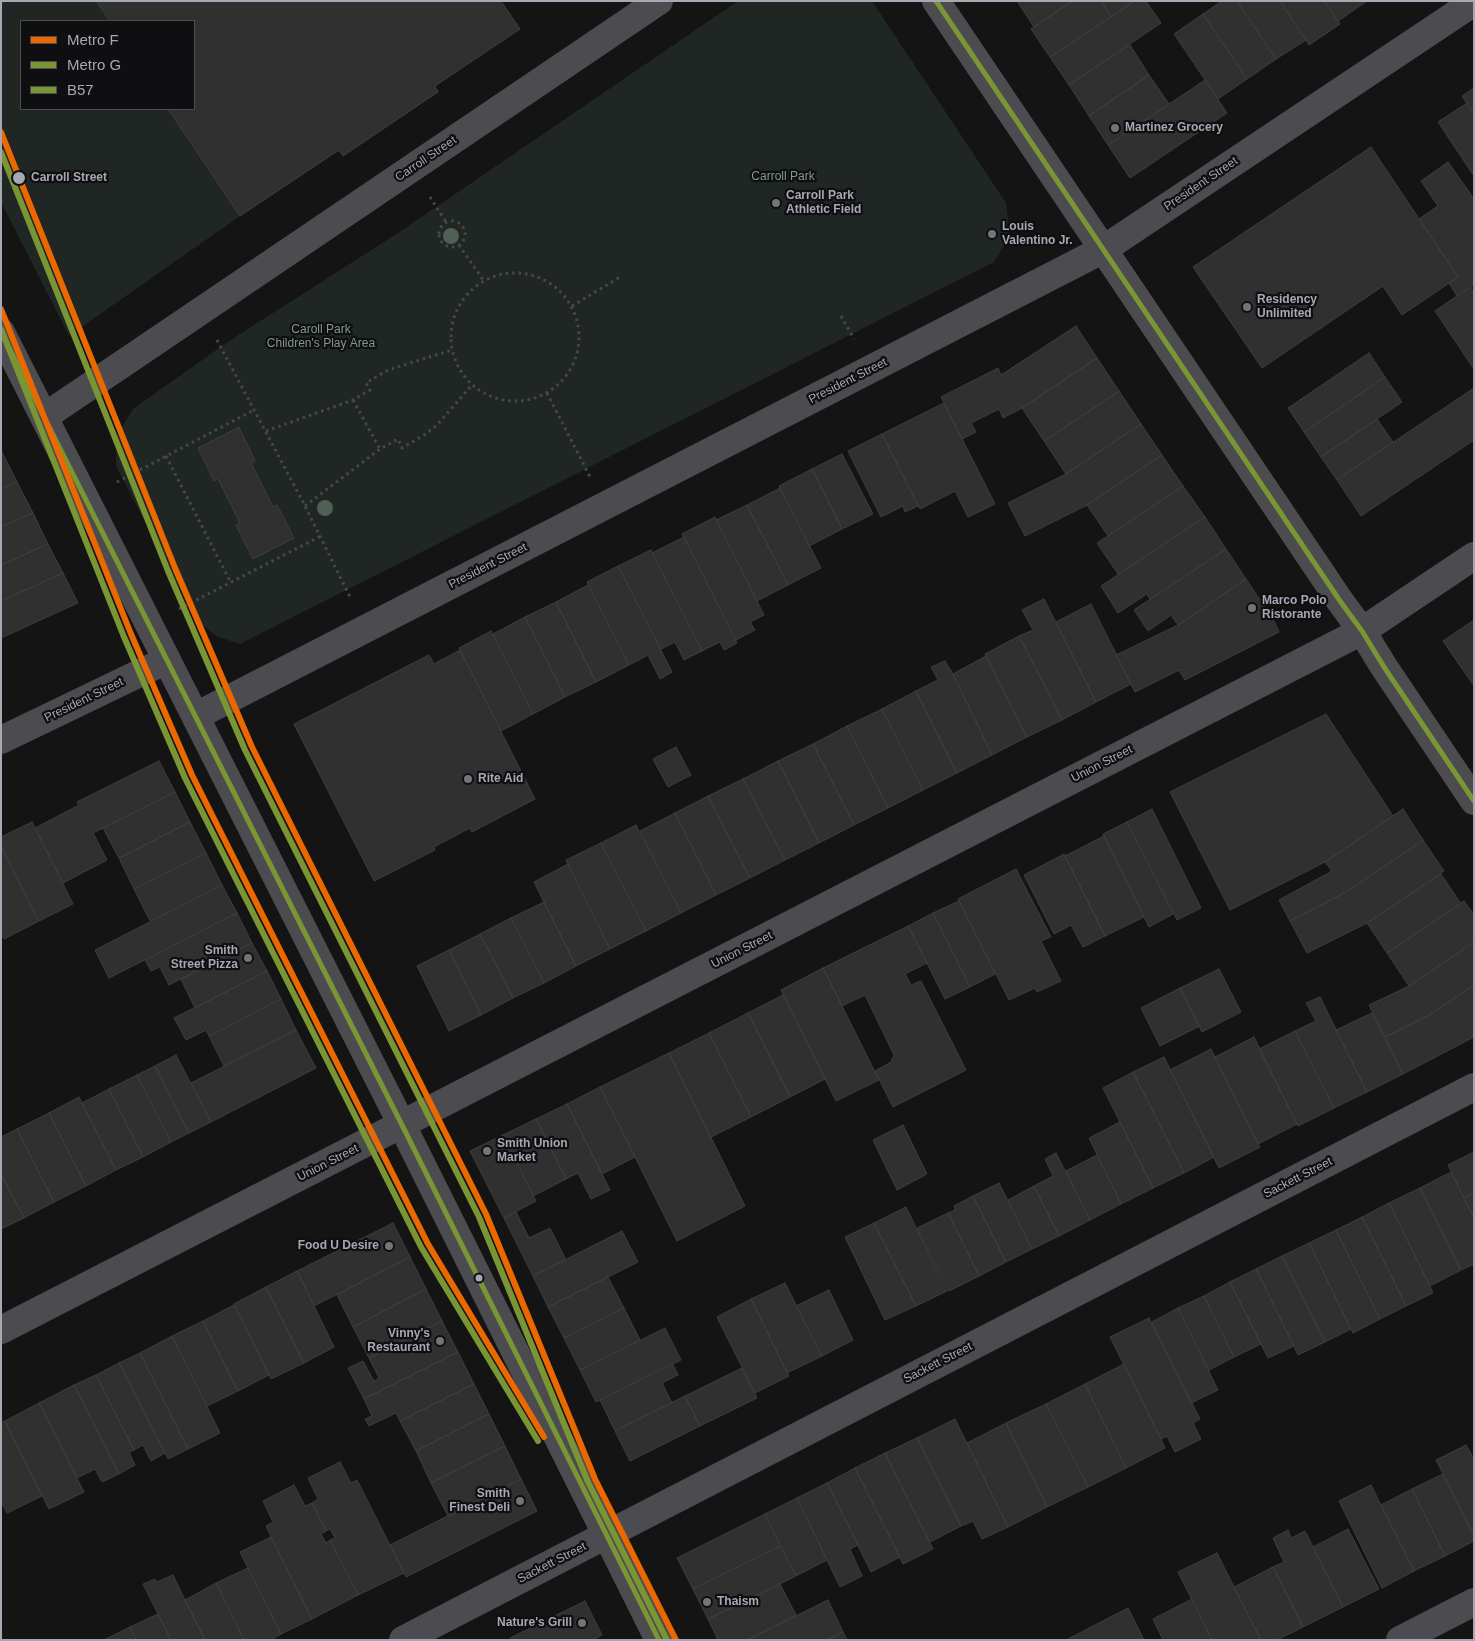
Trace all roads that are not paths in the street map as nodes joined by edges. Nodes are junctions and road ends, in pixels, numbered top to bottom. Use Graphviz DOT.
graph roads {
  1 [pos="660,1"];
  2 [pos="936,1"];
  3 [pos="1474,2"];
  4 [pos="1104,250"];
  5 [pos="1,332"];
  6 [pos="44,417"];
  7 [pos="1474,556"];
  8 [pos="1362,631"];
  9 [pos="167,660"];
  10 [pos="196,716"];
  11 [pos="1,740"];
  12 [pos="1474,801"];
  13 [pos="1474,1087"];
  14 [pos="402,1125"];
  15 [pos="1,1330"];
  16 [pos="606,1535"];
  17 [pos="1474,1602"];
  18 [pos="403,1640"];
  19 [pos="660,1640"];
  20 [pos="1400,1640"];
  1 -- 6 [label="street, Carroll Street"];
  2 -- 4 [label="street"];
  3 -- 4 [label="street, President Street"];
  4 -- 8 [label="street"];
  4 -- 10 [label="street, President Street"];
  5 -- 6 [label="street"];
  6 -- 9 [label="street"];
  7 -- 8 [label="street, Union Street"];
  8 -- 12 [label="street"];
  8 -- 14 [label="street, Union Street"];
  9 -- 10 [label="street"];
  9 -- 11 [label="street, President Street"];
  10 -- 14 [label="street"];
  13 -- 16 [label="street, Sackett Street"];
  14 -- 15 [label="street, Union Street"];
  14 -- 16 [label="street"];
  16 -- 18 [label="street, Sackett Street"];
  16 -- 19 [label="street"];
  17 -- 20 [label="street"];
}
